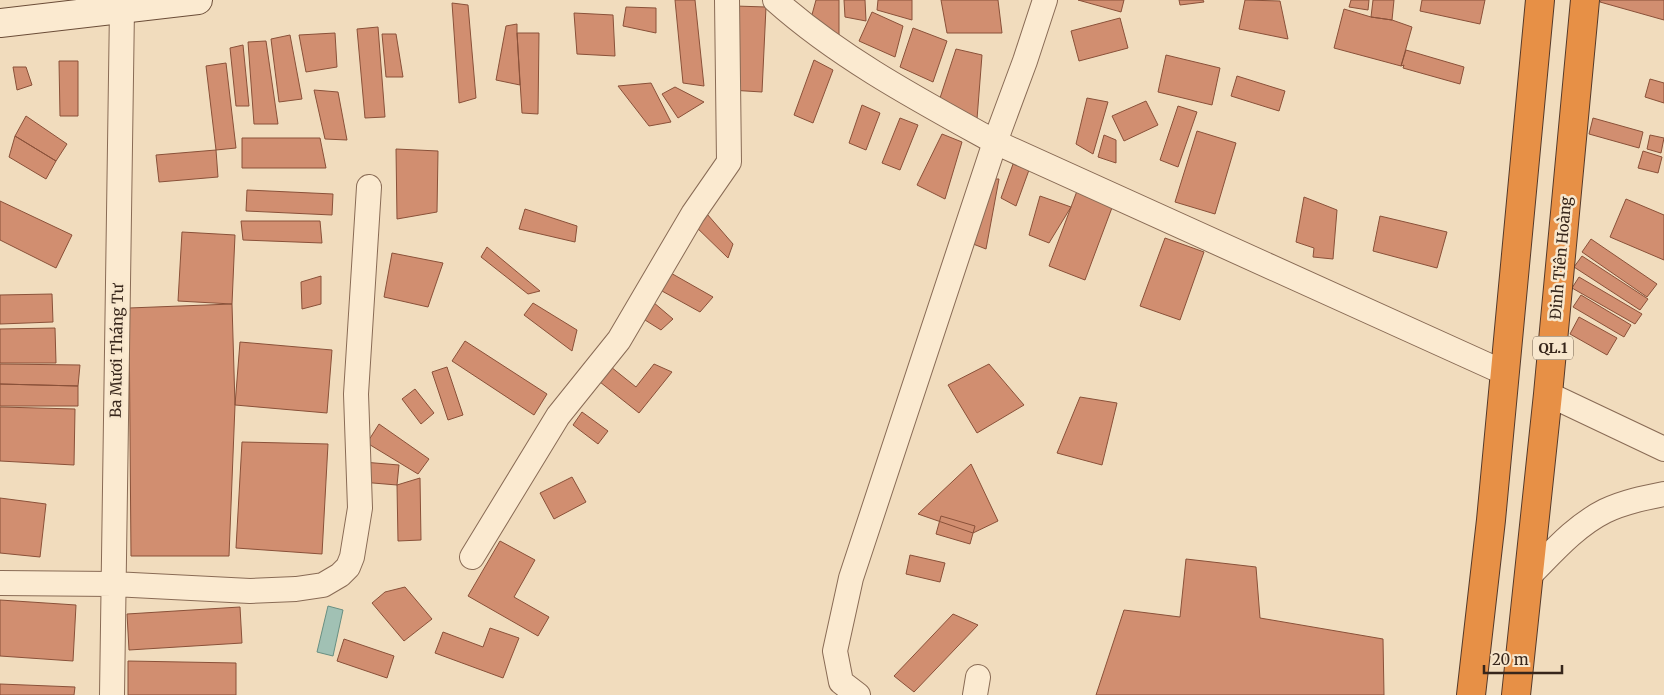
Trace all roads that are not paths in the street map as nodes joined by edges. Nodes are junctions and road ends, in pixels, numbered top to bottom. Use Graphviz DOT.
graph roads {
  1 [pos="198,0"];
  2 [pos="727,0"];
  3 [pos="775,0"];
  4 [pos="1045,0"];
  5 [pos="1540,0"];
  6 [pos="1585,0"];
  7 [pos="107,6"];
  8 [pos="0,23"];
  9 [pos="995,142"];
  10 [pos="369,188"];
  11 [pos="1505,373"];
  12 [pos="1548,394"];
  13 [pos="1664,449"];
  14 [pos="1664,494"];
  15 [pos="472,557"];
  16 [pos="1529,576"];
  17 [pos="0,583"];
  18 [pos="113,584"];
  19 [pos="112,695"];
  20 [pos="858,695"];
  21 [pos="1472,695"];
  22 [pos="1516,695"];
  1 -- 7 [label="main road"];
  2 -- 15 [label="street"];
  3 -- 9 [label="street"];
  4 -- 9 [label="street"];
  5 -- 11 [label="highway"];
  6 -- 12 [label="highway, Đinh Tiên Hoàng / QL.1"];
  7 -- 8 [label="main road"];
  7 -- 18 [label="street, Ba Mươi Tháng Tư"];
  9 -- 11 [label="street"];
  9 -- 20 [label="street"];
  10 -- 18 [label="street"];
  11 -- 21 [label="highway"];
  12 -- 13 [label="street"];
  12 -- 16 [label="highway, Đinh Tiên Hoàng / QL.1"];
  14 -- 16 [label="street"];
  16 -- 22 [label="highway, Đinh Tiên Hoàng / QL.1"];
  17 -- 18 [label="street"];
  18 -- 19 [label="street, Ba Mươi Tháng Tư"];
}
